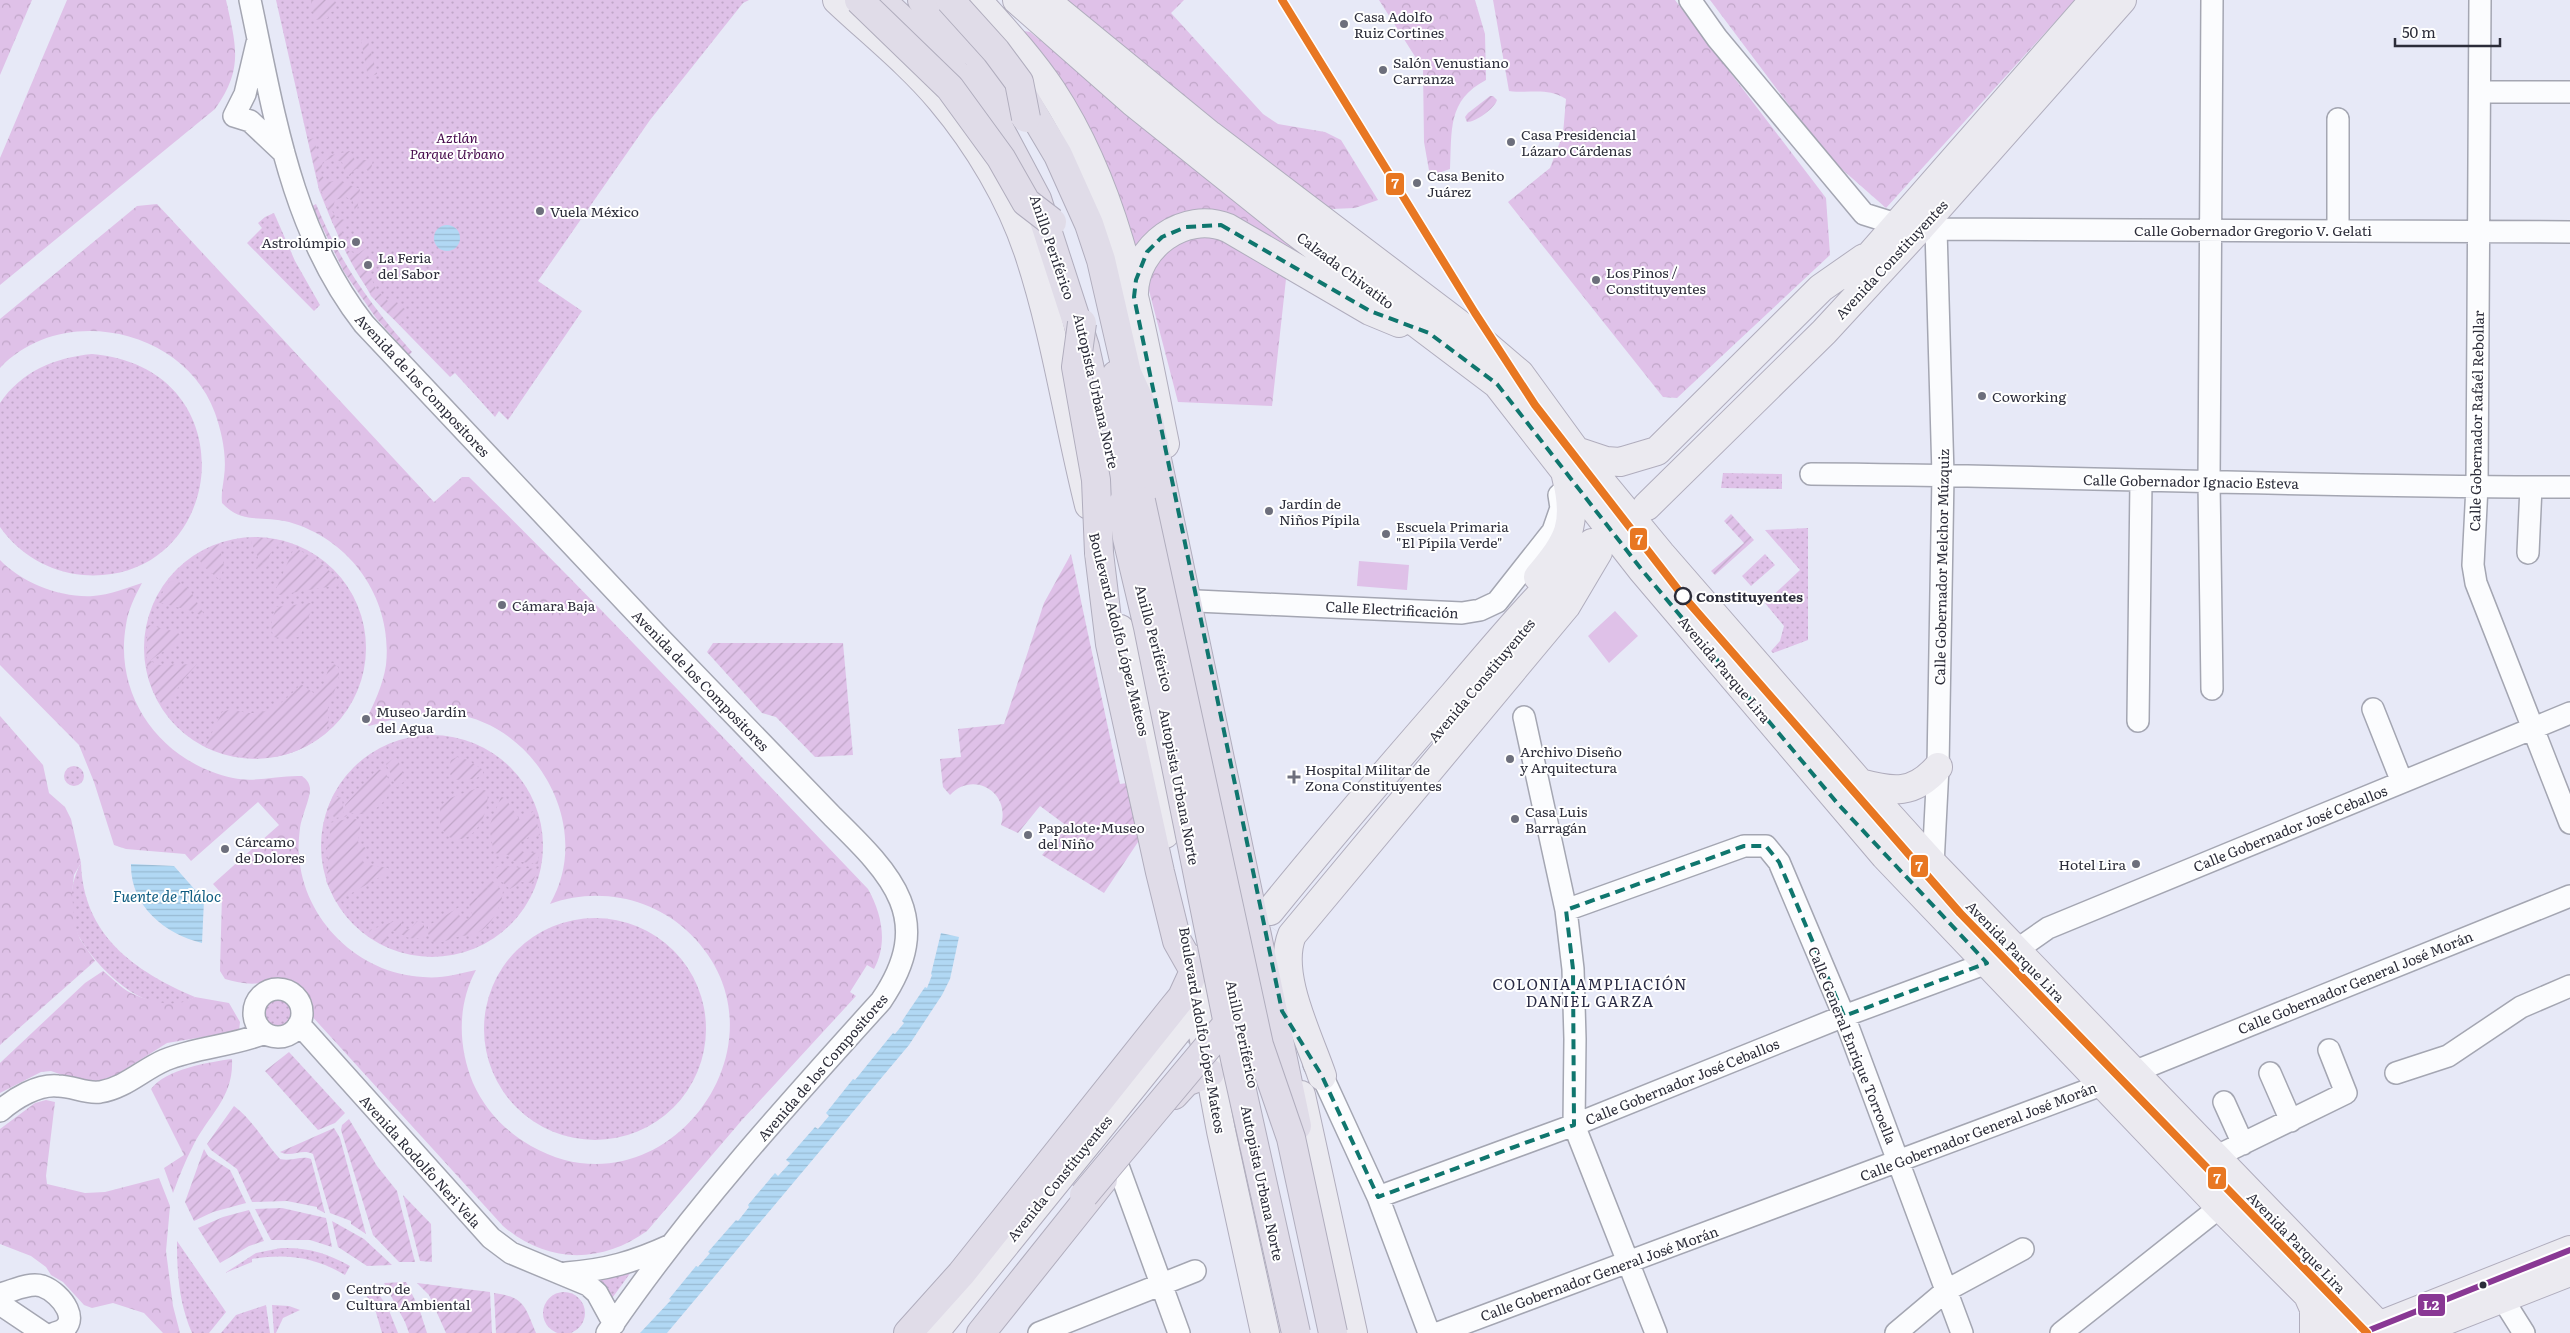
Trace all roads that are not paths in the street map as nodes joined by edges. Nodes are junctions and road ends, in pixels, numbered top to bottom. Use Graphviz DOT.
graph roads {
  1 [pos="250,0"];
  2 [pos="837,0"];
  3 [pos="859,0"];
  4 [pos="880,0"];
  5 [pos="888,0"];
  6 [pos="922,0"];
  7 [pos="942,0"];
  8 [pos="950,0"];
  9 [pos="977,0"];
  10 [pos="1017,0"];
  11 [pos="1045,0"];
  12 [pos="1690,0"];
  13 [pos="2094,0"];
  14 [pos="2122,0"];
  15 [pos="2212,0"];
  16 [pos="2480,0"];
  17 [pos="258,38"];
  18 [pos="2480,92"];
  19 [pos="2570,92"];
  20 [pos="1026,118"];
  21 [pos="2338,119"];
  22 [pos="284,153"];
  23 [pos="1052,222"];
  24 [pos="1917,227"];
  25 [pos="2338,229"];
  26 [pos="2210,230"];
  27 [pos="2479,231"];
  28 [pos="2570,232"];
  29 [pos="1871,253"];
  30 [pos="1134,297"];
  31 [pos="1082,323"];
  32 [pos="1429,333"];
  33 [pos="1117,378"];
  34 [pos="1546,447"];
  35 [pos="1570,462"];
  36 [pos="1811,474"];
  37 [pos="1943,475"];
  38 [pos="2141,481"];
  39 [pos="2209,482"];
  40 [pos="2477,486"];
  41 [pos="2570,487"];
  42 [pos="2531,488"];
  43 [pos="1181,522"];
  44 [pos="1595,548"];
  45 [pos="2528,553"];
  46 [pos="1651,562"];
  47 [pos="1197,601"];
  48 [pos="1197,656"];
  49 [pos="2212,689"];
  50 [pos="2373,709"];
  51 [pos="2570,713"];
  52 [pos="1524,717"];
  53 [pos="2138,721"];
  54 [pos="2533,729"];
  55 [pos="1938,767"];
  56 [pos="2402,782"];
  57 [pos="1860,783"];
  58 [pos="1352,811"];
  59 [pos="2570,823"];
  60 [pos="1934,865"];
  61 [pos="2570,896"];
  62 [pos="1931,904"];
  63 [pos="1566,910"];
  64 [pos="2015,951"];
  65 [pos="1986,963"];
  66 [pos="1194,972"];
  67 [pos="2570,986"];
  68 [pos="1282,1011"];
  69 [pos="1844,1016"];
  70 [pos="299,1024"];
  71 [pos="264,1033"];
  72 [pos="2329,1050"];
  73 [pos="2134,1072"];
  74 [pos="1210,1073"];
  75 [pos="2270,1073"];
  76 [pos="2396,1073"];
  77 [pos="1322,1076"];
  78 [pos="2104,1084"];
  79 [pos="2224,1102"];
  80 [pos="0,1111"];
  81 [pos="2291,1121"];
  82 [pos="1574,1125"];
  83 [pos="2243,1144"];
  84 [pos="2215,1157"];
  85 [pos="1899,1160"];
  86 [pos="1117,1163"];
  87 [pos="1378,1197"];
  88 [pos="2220,1207"];
  89 [pos="672,1244"];
  90 [pos="2024,1249"];
  91 [pos="2570,1250"];
  92 [pos="1629,1263"];
  93 [pos="1196,1271"];
  94 [pos="2570,1272"];
  95 [pos="561,1274"];
  96 [pos="1161,1284"];
  97 [pos="1947,1290"];
  98 [pos="2306,1292"];
  99 [pos="0,1294"];
  100 [pos="2502,1298"];
  101 [pos="0,1304"];
  102 [pos="610,1328"];
  103 [pos="2375,1330"];
  104 [pos="43,1333"];
  105 [pos="55,1333"];
  106 [pos="908,1333"];
  107 [pos="934,1333"];
  108 [pos="956,1333"];
  109 [pos="971,1333"];
  110 [pos="981,1333"];
  111 [pos="1038,1333"];
  112 [pos="1179,1333"];
  113 [pos="1265,1333"];
  114 [pos="1296,1333"];
  115 [pos="1307,1333"];
  116 [pos="1333,1333"];
  117 [pos="1340,1333"];
  118 [pos="1353,1333"];
  119 [pos="1429,1333"];
  120 [pos="1438,1333"];
  121 [pos="1656,1333"];
  122 [pos="1896,1333"];
  123 [pos="1962,1333"];
  124 [pos="2061,1333"];
  125 [pos="2314,1333"];
  126 [pos="2346,1333"];
  127 [pos="2414,1333"];
  128 [pos="2524,1333"];
  1 -- 17 [label="street, Avenida de los Compositores"];
  2 -- 66 [label="main road, Boulevard Adolfo López Mateos"];
  3 -- 23 [label="highway, bridge"];
  4 -- 115 [label="highway, Anillo Periférico"];
  5 -- 23 [label="highway, Autopista Urbana Norte"];
  6 -- 20 [label="highway, Autopista Urbana Norte"];
  7 -- 48 [label="highway"];
  8 -- 20 [label="highway, bridge"];
  9 -- 30 [label="main road"];
  10 -- 32 [label="main road, Calzada Chivatito"];
  11 -- 35 [label="main road, Calzada Chivatito"];
  12 -- 24 [label="street, Calle Gobernador Gregorio V. Gelati"];
  13 -- 24 [label="main road, Avenida Constituyentes"];
  14 -- 24 [label="main road, Avenida Constituyentes"];
  15 -- 26 [label="street"];
  16 -- 18 [label="street, Calle Gobernador Rafaél Rebollar"];
  17 -- 22 [label="street, Avenida de los Compositores"];
  17 -- 22 [label="street"];
  18 -- 19 [label="street"];
  18 -- 27 [label="street, Calle Gobernador Rafaél Rebollar"];
  20 -- 33 [label="highway, Autopista Urbana Norte"];
  21 -- 25 [label="street"];
  22 -- 89 [label="street, Avenida de los Compositores"];
  23 -- 31 [label="highway, Autopista Urbana Norte"];
  24 -- 26 [label="street, Calle Gobernador Gregorio V. Gelati"];
  24 -- 29 [label="main road, Avenida Constituyentes"];
  24 -- 29 [label="main road, Avenida Constituyentes"];
  24 -- 37 [label="street, Calle Gobernador Melchor Múzquiz"];
  25 -- 26 [label="street, Calle Gobernador Gregorio V. Gelati"];
  25 -- 27 [label="street, Calle Gobernador Gregorio V. Gelati"];
  26 -- 39 [label="street"];
  27 -- 28 [label="street, Calle Gobernador Gregorio V. Gelati"];
  27 -- 40 [label="street, Calle Gobernador Rafaél Rebollar"];
  29 -- 35 [label="main road"];
  30 -- 32 [label="main road"];
  30 -- 43 [label="main road"];
  31 -- 66 [label="highway, bridge"];
  31 -- 114 [label="highway, Autopista Urbana Norte, bridge"];
  32 -- 34 [label="main road, Calzada Chivatito"];
  33 -- 109 [label="highway, bridge"];
  33 -- 116 [label="highway, Autopista Urbana Norte, bridge"];
  34 -- 35 [label="main road, Calzada Chivatito"];
  34 -- 47 [label="street, Calle Electrificación"];
  35 -- 46 [label="main road, Calzada Chivatito"];
  35 -- 58 [label="main road"];
  36 -- 37 [label="street, Calle Gobernador Ignacio Esteva"];
  37 -- 38 [label="street, Calle Gobernador Ignacio Esteva"];
  37 -- 55 [label="street, Calle Gobernador Melchor Múzquiz"];
  38 -- 39 [label="street, Calle Gobernador Ignacio Esteva"];
  38 -- 53 [label="street"];
  39 -- 40 [label="street, Calle Gobernador Ignacio Esteva"];
  39 -- 49 [label="street"];
  40 -- 42 [label="street, Calle Gobernador Ignacio Esteva"];
  40 -- 54 [label="street, Calle Gobernador Rafaél Rebollar"];
  41 -- 42 [label="street, Calle Gobernador Ignacio Esteva"];
  42 -- 45 [label="street"];
  43 -- 47 [label="main road"];
  43 -- 48 [label="highway"];
  44 -- 58 [label="main road, Avenida Constituyentes"];
  44 -- 58 [label="main road, Avenida Constituyentes"];
  44 -- 77 [label="main road"];
  46 -- 57 [label="main road, Avenida Parque Lira"];
  46 -- 62 [label="main road, Avenida Parque Lira"];
  47 -- 68 [label="main road"];
  48 -- 117 [label="highway"];
  50 -- 56 [label="street"];
  51 -- 54 [label="street, Calle Gobernador José Ceballos"];
  52 -- 63 [label="street"];
  54 -- 56 [label="street, Calle Gobernador José Ceballos"];
  54 -- 59 [label="street, Calle Gobernador Rafaél Rebollar"];
  55 -- 57 [label="main road"];
  55 -- 60 [label="street, Calle Gobernador Melchor Múzquiz"];
  56 -- 64 [label="street, Calle Gobernador José Ceballos"];
  57 -- 60 [label="main road, Avenida Parque Lira"];
  60 -- 62 [label="street, Calle Gobernador Melchor Múzquiz"];
  60 -- 64 [label="main road, Avenida Parque Lira"];
  61 -- 73 [label="street, Calle Gobernador General José Morán"];
  62 -- 65 [label="main road, Avenida Parque Lira"];
  63 -- 69 [label="street, Calle General Enrique Torroella"];
  63 -- 82 [label="street"];
  64 -- 73 [label="main road, Avenida Parque Lira"];
  65 -- 69 [label="street, Calle Gobernador José Ceballos"];
  65 -- 78 [label="main road, Avenida Parque Lira"];
  66 -- 74 [label="main road, Boulevard Adolfo López Mateos"];
  66 -- 106 [label="highway"];
  67 -- 76 [label="street"];
  68 -- 77 [label="street"];
  68 -- 118 [label="main road"];
  69 -- 82 [label="street, Calle Gobernador José Ceballos"];
  69 -- 85 [label="street, Calle General Enrique Torroella"];
  70 -- 71 [label="street"];
  70 -- 71 [label="street"];
  70 -- 95 [label="street, Avenida Rodolfo Neri Vela"];
  71 -- 80 [label="street"];
  72 -- 81 [label="street"];
  73 -- 78 [label="street, Calle Gobernador General José Morán"];
  73 -- 84 [label="main road, Avenida Parque Lira"];
  74 -- 86 [label="highway"];
  74 -- 113 [label="main road, Boulevard Adolfo López Mateos"];
  75 -- 81 [label="street"];
  77 -- 87 [label="street"];
  78 -- 85 [label="street, Calle Gobernador General José Morán"];
  78 -- 88 [label="main road, Avenida Parque Lira"];
  79 -- 83 [label="street"];
  81 -- 83 [label="street"];
  82 -- 87 [label="street, Calle Gobernador José Ceballos"];
  82 -- 92 [label="street"];
  83 -- 84 [label="street"];
  84 -- 103 [label="main road, Avenida Parque Lira"];
  85 -- 92 [label="street, Calle Gobernador General José Morán"];
  85 -- 97 [label="street, Calle General Enrique Torroella"];
  86 -- 96 [label="street"];
  86 -- 110 [label="highway"];
  87 -- 119 [label="street"];
  88 -- 98 [label="main road, Avenida Parque Lira"];
  88 -- 124 [label="street"];
  89 -- 95 [label="street, Avenida Rodolfo Neri Vela"];
  89 -- 102 [label="street, Avenida de los Compositores"];
  90 -- 97 [label="street"];
  91 -- 103 [label="main road"];
  92 -- 120 [label="street, Calle Gobernador General José Morán"];
  92 -- 121 [label="street"];
  93 -- 96 [label="street"];
  94 -- 100 [label="main road"];
  95 -- 102 [label="street, Avenida Rodolfo Neri Vela"];
  96 -- 111 [label="street"];
  96 -- 112 [label="street"];
  97 -- 122 [label="street"];
  97 -- 123 [label="street, Calle General Enrique Torroella"];
  98 -- 125 [label="main road"];
  98 -- 126 [label="main road, Avenida Parque Lira"];
  99 -- 105 [label="street"];
  100 -- 127 [label="main road"];
  100 -- 128 [label="street"];
  101 -- 104 [label="street"];
  107 -- 108 [label="main road, Avenida Constituyentes"];
}
